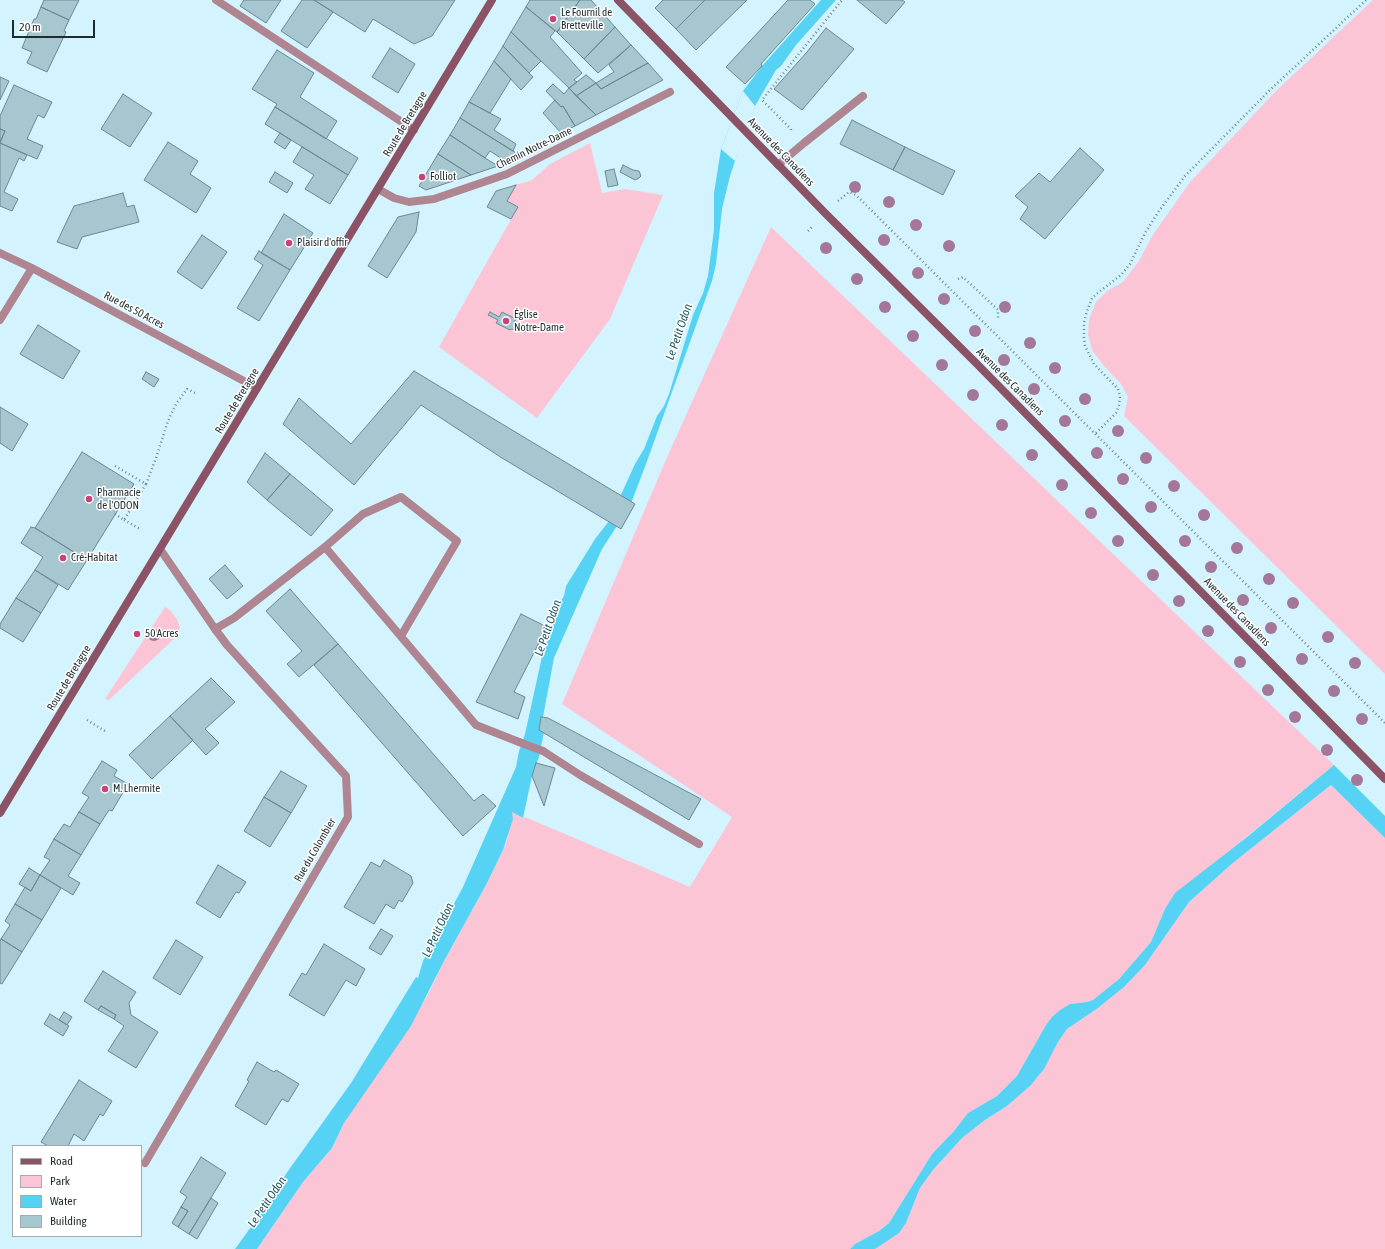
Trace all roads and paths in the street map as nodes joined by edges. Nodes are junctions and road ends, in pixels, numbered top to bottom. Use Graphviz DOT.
graph roads {
  1 [pos="216,0"];
  2 [pos="492,0"];
  3 [pos="618,0"];
  4 [pos="842,0"];
  5 [pos="1366,0"];
  6 [pos="670,92"];
  7 [pos="863,96"];
  8 [pos="414,130"];
  9 [pos="791,154"];
  10 [pos="778,165"];
  11 [pos="378,189"];
  12 [pos="838,202"];
  13 [pos="0,252"];
  14 [pos="32,268"];
  15 [pos="958,279"];
  16 [pos="998,318"];
  17 [pos="0,320"];
  18 [pos="257,388"];
  19 [pos="195,393"];
  20 [pos="1096,433"];
  21 [pos="115,466"];
  22 [pos="146,484"];
  23 [pos="115,514"];
  24 [pos="124,520"];
  25 [pos="140,530"];
  26 [pos="325,547"];
  27 [pos="160,549"];
  28 [pos="215,629"];
  29 [pos="401,636"];
  30 [pos="87,720"];
  31 [pos="1385,723"];
  32 [pos="105,731"];
  33 [pos="1385,780"];
  34 [pos="0,813"];
  35 [pos="699,844"];
  36 [pos="145,1163"];
  1 -- 8 [label="street"];
  2 -- 8 [label="main road, Route de Bretagne"];
  3 -- 10 [label="main road, Avenue des Canadiens"];
  4 -- 9 [label="path"];
  5 -- 20 [label="path"];
  6 -- 11 [label="street, Chemin Notre-Dame"];
  7 -- 9 [label="street"];
  8 -- 11 [label="main road, Route de Bretagne"];
  9 -- 10 [label="street"];
  10 -- 33 [label="main road, Avenue des Canadiens"];
  11 -- 18 [label="main road, Route de Bretagne"];
  12 -- 20 [label="path"];
  13 -- 14 [label="street, Rue des 50 Acres"];
  14 -- 17 [label="street"];
  14 -- 18 [label="street, Rue des 50 Acres"];
  15 -- 16 [label="path"];
  18 -- 27 [label="main road, Route de Bretagne"];
  19 -- 22 [label="path"];
  20 -- 31 [label="path"];
  21 -- 22 [label="path"];
  22 -- 24 [label="path"];
  23 -- 24 [label="path"];
  24 -- 25 [label="path"];
  26 -- 28 [label="street"];
  26 -- 29 [label="street"];
  26 -- 29 [label="street"];
  27 -- 28 [label="street, Rue du Colombier"];
  27 -- 34 [label="main road, Route de Bretagne"];
  28 -- 36 [label="street, Rue du Colombier"];
  29 -- 35 [label="street"];
  30 -- 32 [label="path"];
}
